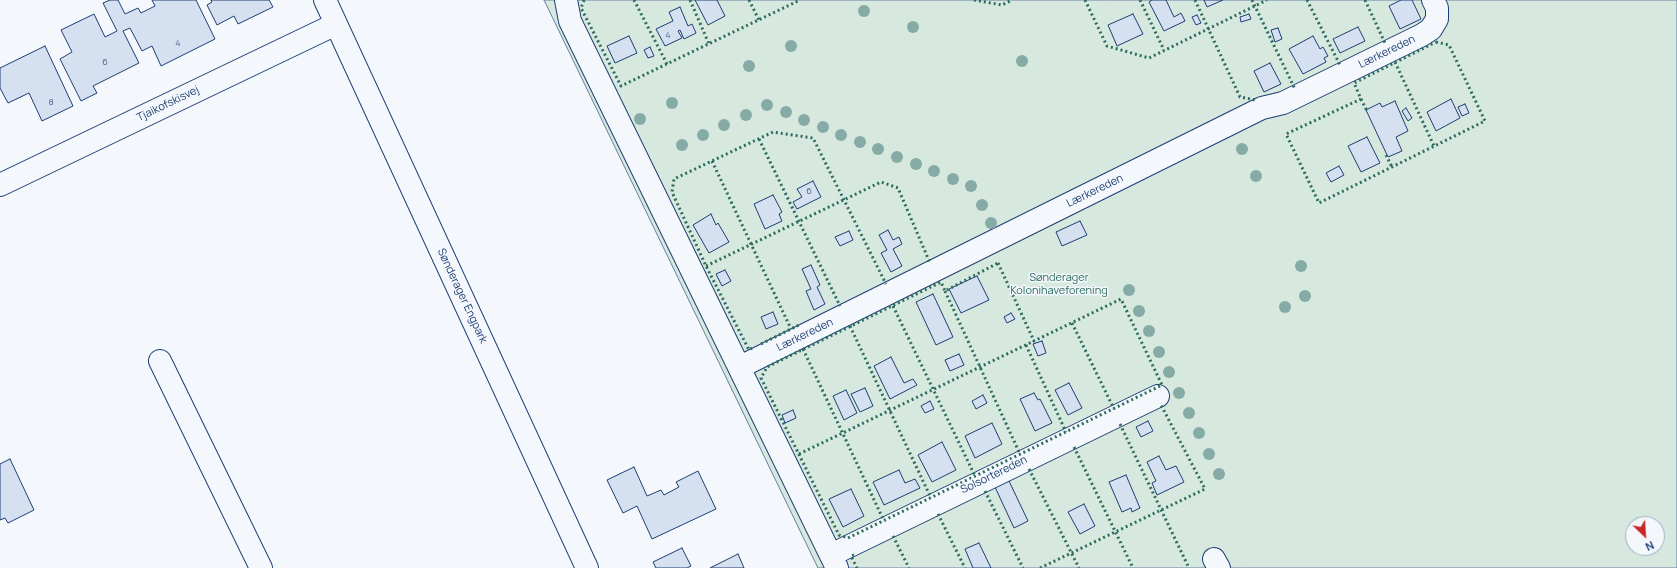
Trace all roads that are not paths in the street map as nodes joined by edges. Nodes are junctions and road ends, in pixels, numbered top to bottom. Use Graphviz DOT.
graph roads {
  1 [pos="325,0"];
  2 [pos="566,0"];
  3 [pos="1435,4"];
  4 [pos="336,24"];
  5 [pos="0,185"];
  6 [pos="160,361"];
  7 [pos="740,367"];
  8 [pos="1158,396"];
  9 [pos="834,561"];
  10 [pos="261,568"];
  11 [pos="587,568"];
  1 -- 4 [label="street, Sønderager Engpark"];
  2 -- 7 [label="street"];
  3 -- 7 [label="street, Lærkereden"];
  4 -- 5 [label="street, Tjaikofskisvej"];
  4 -- 11 [label="street, Sønderager Engpark"];
  6 -- 10 [label="street"];
  7 -- 9 [label="street"];
  8 -- 9 [label="street, Solsortereden"];
}
